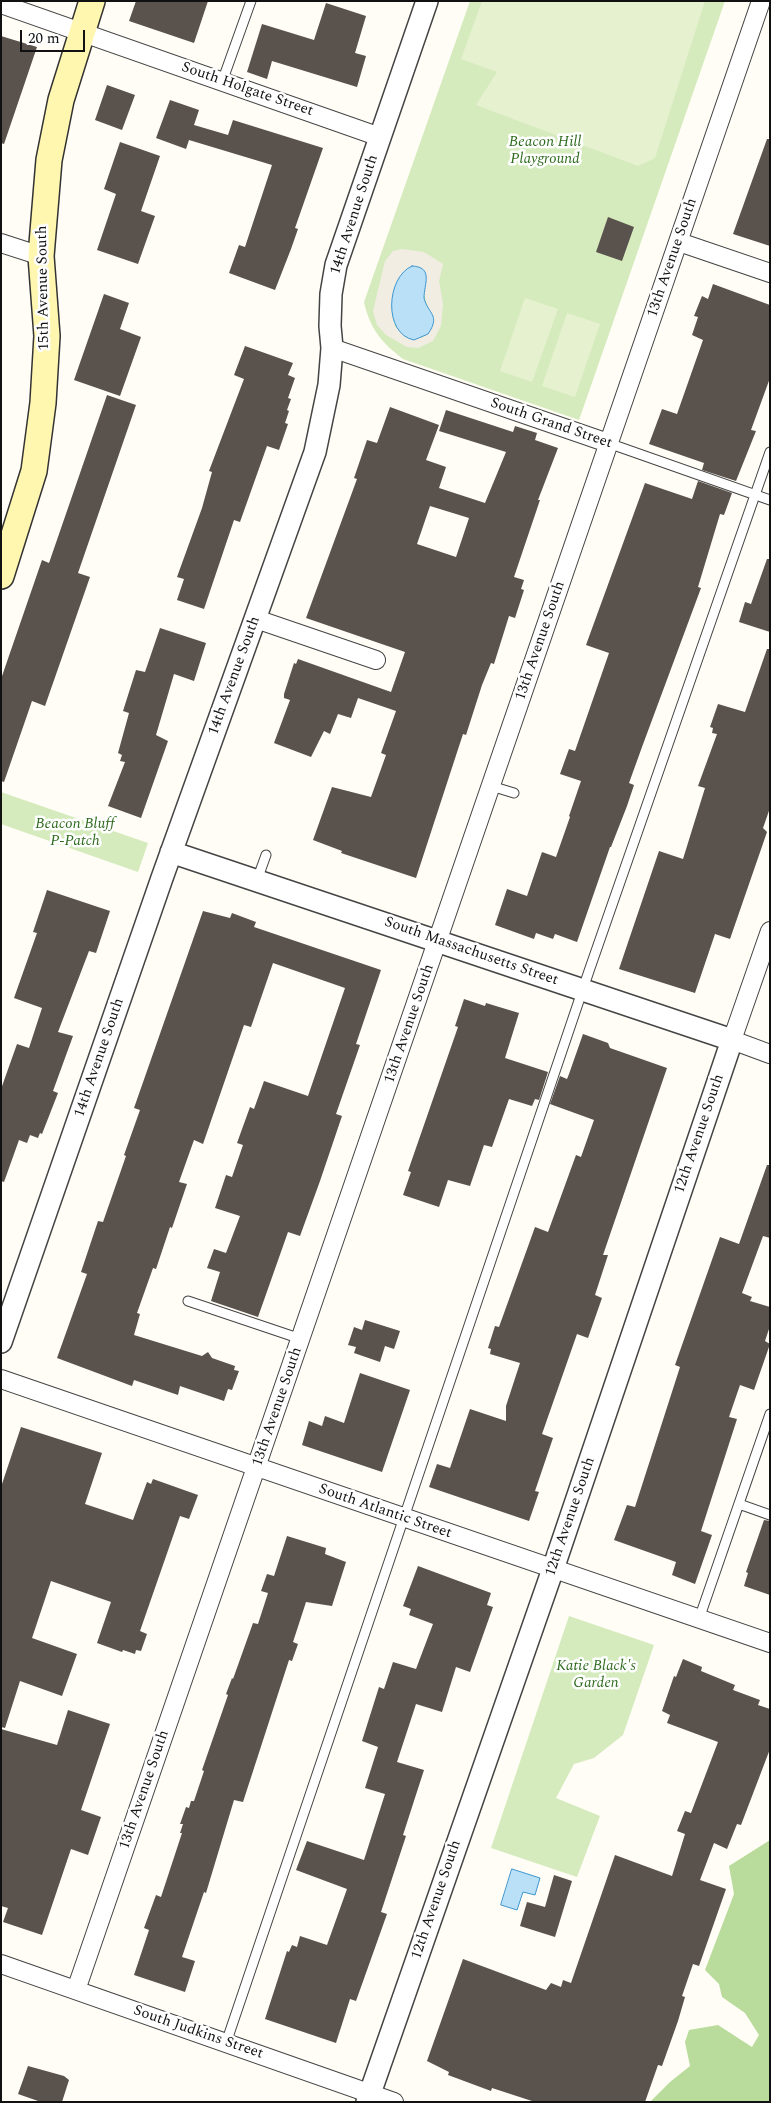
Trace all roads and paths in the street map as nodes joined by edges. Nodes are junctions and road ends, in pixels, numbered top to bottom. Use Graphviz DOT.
graph roads {
  1 [pos="92,1"];
  2 [pos="251,1"];
  3 [pos="427,1"];
  4 [pos="761,1"];
  5 [pos="1,4"];
  6 [pos="81,32"];
  7 [pos="222,82"];
  8 [pos="380,137"];
  9 [pos="679,242"];
  10 [pos="1,243"];
  11 [pos="41,256"];
  12 [pos="770,273"];
  13 [pos="332,348"];
  14 [pos="608,443"];
  15 [pos="770,452"];
  16 [pos="755,495"];
  17 [pos="770,500"];
  18 [pos="7,541"];
  19 [pos="1,576"];
  20 [pos="256,619"];
  21 [pos="376,660"];
  22 [pos="491,786"];
  23 [pos="514,793"];
  24 [pos="171,852"];
  25 [pos="266,855"];
  26 [pos="257,881"];
  27 [pos="770,932"];
  28 [pos="438,942"];
  29 [pos="583,990"];
  30 [pos="732,1040"];
  31 [pos="770,1054"];
  32 [pos="188,1301"];
  33 [pos="302,1339"];
  34 [pos="1,1342"];
  35 [pos="1,1379"];
  36 [pos="770,1414"];
  37 [pos="258,1467"];
  38 [pos="739,1504"];
  39 [pos="770,1515"];
  40 [pos="404,1519"];
  41 [pos="553,1569"];
  42 [pos="699,1619"];
  43 [pos="770,1643"];
  44 [pos="1,1964"];
  45 [pos="76,1990"];
  46 [pos="226,2042"];
  47 [pos="368,2097"];
  48 [pos="394,2102"];
  1 -- 6 [label="main road, 15th Avenue South"];
  2 -- 7 [label="lane"];
  3 -- 8 [label="street, 14th Avenue South"];
  4 -- 9 [label="street, 13th Avenue South"];
  5 -- 6 [label="street, South Holgate Street"];
  6 -- 7 [label="street, South Holgate Street"];
  6 -- 11 [label="main road, 15th Avenue South"];
  7 -- 8 [label="street, South Holgate Street"];
  8 -- 13 [label="street, 14th Avenue South"];
  9 -- 12 [label="street"];
  9 -- 14 [label="street, 13th Avenue South"];
  10 -- 11 [label="street"];
  11 -- 18 [label="main road, 15th Avenue South"];
  13 -- 14 [label="street, South Grand Street"];
  13 -- 20 [label="street, 14th Avenue South"];
  14 -- 16 [label="lane, South Grand Street"];
  14 -- 22 [label="street, 13th Avenue South"];
  15 -- 16 [label="lane"];
  16 -- 17 [label="lane, South Grand Street"];
  16 -- 29 [label="lane"];
  18 -- 19 [label="main road, 15th Avenue South"];
  20 -- 21 [label="street"];
  20 -- 24 [label="street, 14th Avenue South"];
  22 -- 23 [label="lane"];
  22 -- 28 [label="street, 13th Avenue South"];
  24 -- 26 [label="street, South Massachusetts Street"];
  24 -- 34 [label="street, 14th Avenue South"];
  25 -- 26 [label="lane"];
  26 -- 28 [label="street, South Massachusetts Street"];
  27 -- 30 [label="street, 12th Avenue South"];
  28 -- 29 [label="street, South Massachusetts Street"];
  28 -- 33 [label="street, 13th Avenue South"];
  29 -- 30 [label="street, South Massachusetts Street"];
  29 -- 40 [label="lane"];
  30 -- 31 [label="street, South Massachusetts Street"];
  30 -- 41 [label="street, 12th Avenue South"];
  32 -- 33 [label="lane"];
  33 -- 37 [label="street, 13th Avenue South"];
  35 -- 37 [label="street, South Atlantic Street"];
  36 -- 38 [label="lane"];
  37 -- 40 [label="street, South Atlantic Street"];
  37 -- 45 [label="street, 13th Avenue South"];
  38 -- 39 [label="lane"];
  38 -- 42 [label="lane"];
  40 -- 41 [label="street, South Atlantic Street"];
  40 -- 46 [label="lane"];
  41 -- 42 [label="street, South Atlantic Street"];
  41 -- 47 [label="street, 12th Avenue South"];
  42 -- 43 [label="street, South Atlantic Street"];
  44 -- 45 [label="street, South Judkins Street"];
  45 -- 46 [label="street, South Judkins Street"];
  46 -- 47 [label="street, South Judkins Street"];
  47 -- 48 [label="street, South Judkins Street"];
}
